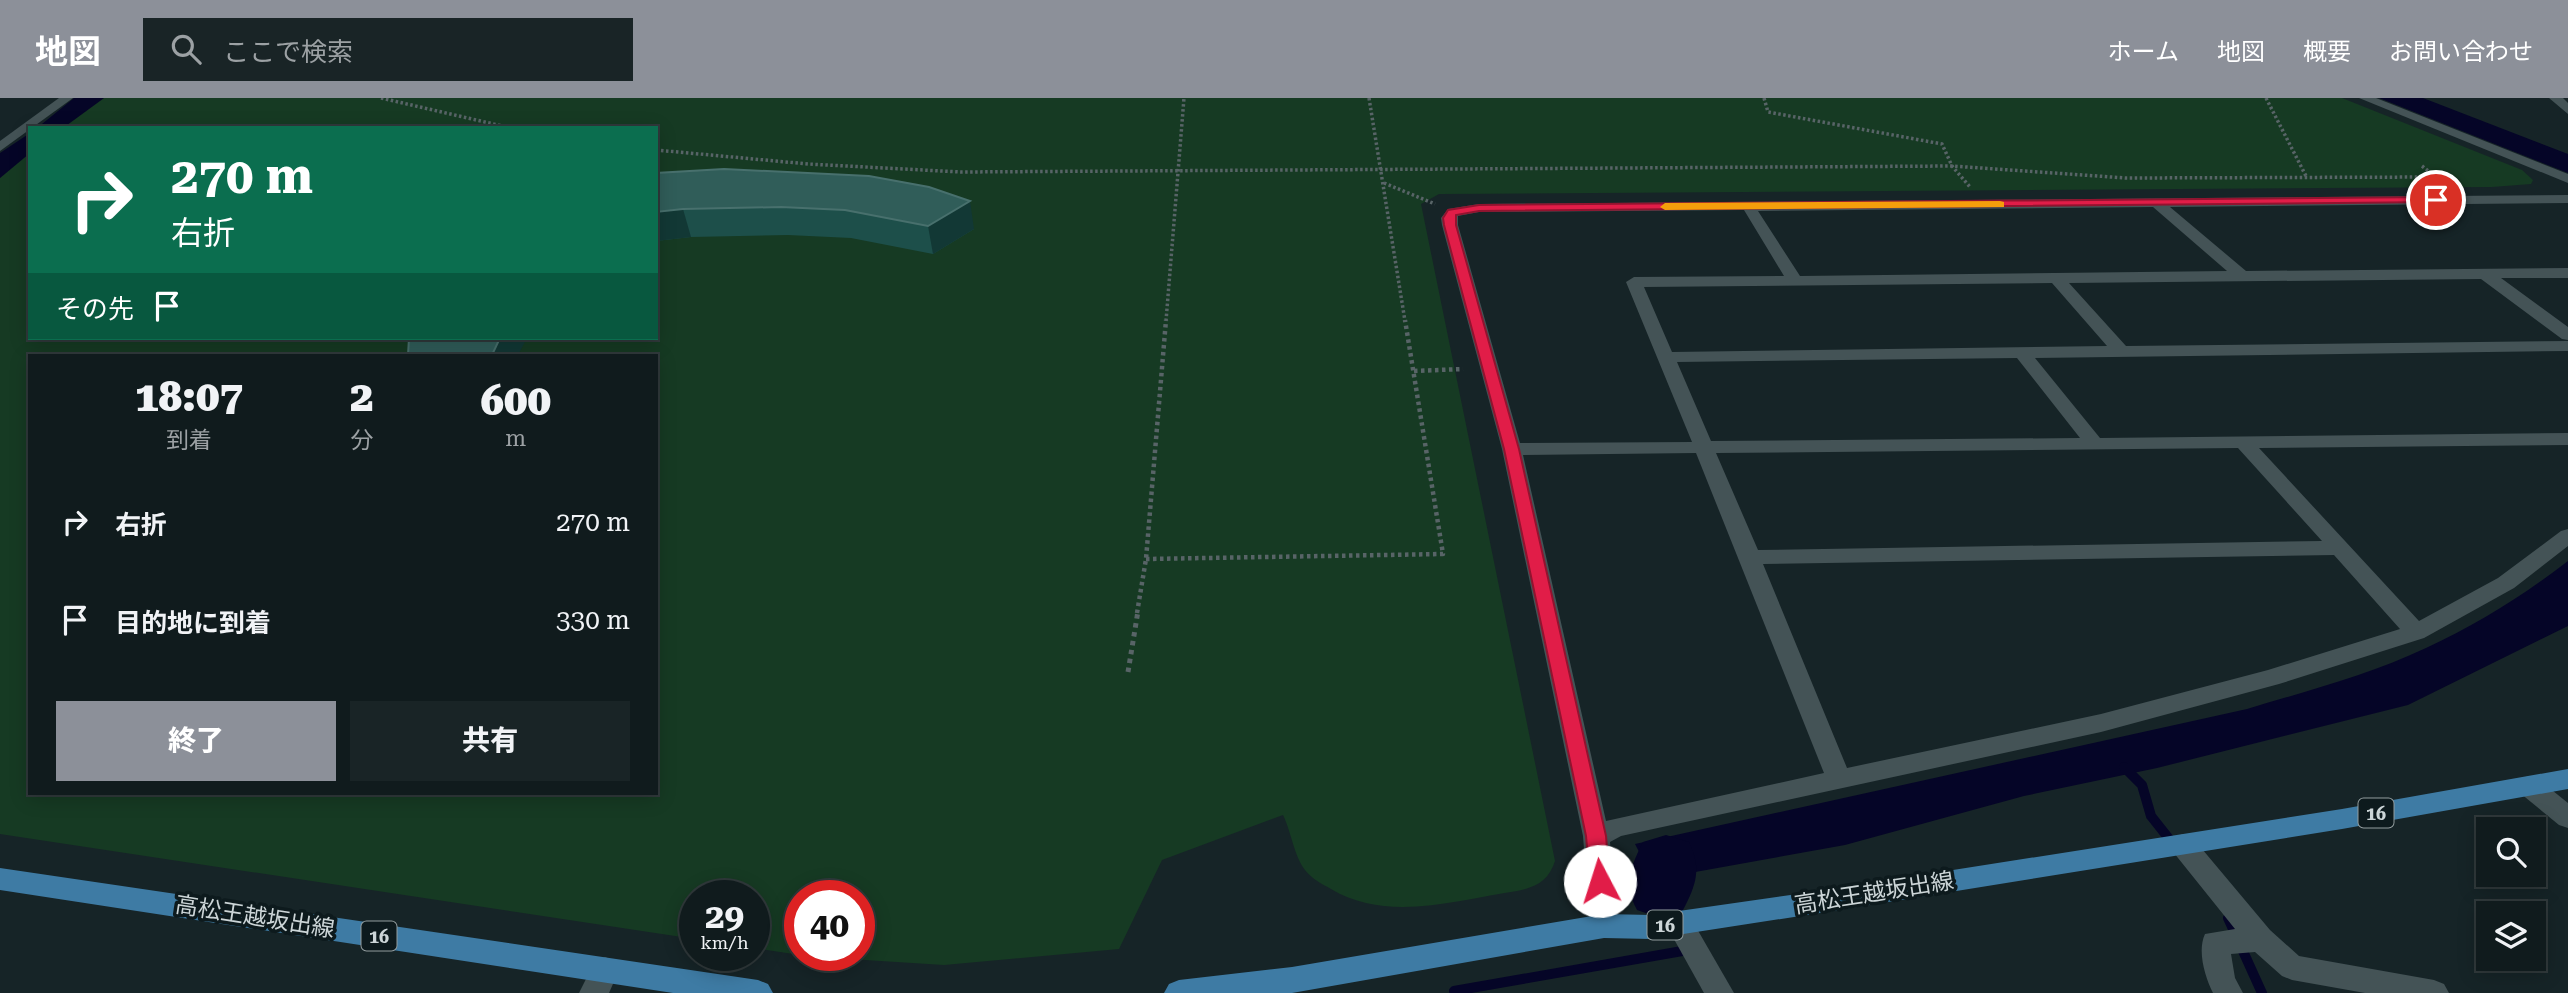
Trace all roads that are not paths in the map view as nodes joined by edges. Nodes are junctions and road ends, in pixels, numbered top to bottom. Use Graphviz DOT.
graph roads {
  1 [pos="67,98"];
  2 [pos="2365,98"];
  3 [pos="2555,98"];
  4 [pos="2568,110"];
  5 [pos="29,126"];
  6 [pos="28,127"];
  7 [pos="0,147"];
  8 [pos="2568,179"];
  9 [pos="2568,199"];
  10 [pos="2157,203"];
  11 [pos="1752,206"];
  12 [pos="2568,273"];
  13 [pos="2241,275"];
  14 [pos="2486,275"];
  15 [pos="2056,278"];
  16 [pos="1794,279"];
  17 [pos="2568,335"];
  18 [pos="2568,346"];
  19 [pos="2120,350"];
  20 [pos="2021,352"];
  21 [pos="1667,357"];
  22 [pos="2568,439"];
  23 [pos="2243,442"];
  24 [pos="2094,443"];
  25 [pos="1701,447"];
  26 [pos="1512,449"];
  27 [pos="2568,536"];
  28 [pos="2339,548"];
  29 [pos="1749,556"];
  30 [pos="2416,632"];
  31 [pos="1839,778"];
  32 [pos="2568,779"];
  33 [pos="2529,786"];
  34 [pos="2568,818"];
  35 [pos="1596,836"];
  36 [pos="2183,845"];
  37 [pos="0,879"];
  38 [pos="1679,923"];
  39 [pos="1604,926"];
  40 [pos="2260,939"];
  41 [pos="599,982"];
  42 [pos="1296,986"];
  43 [pos="758,993"];
  44 [pos="1179,993"];
  45 [pos="1719,993"];
  46 [pos="2228,993"];
  47 [pos="2434,993"];
  1 -- 5 [label="street"];
  2 -- 8 [label="street"];
  3 -- 4 [label="street"];
  6 -- 7 [label="street"];
  9 -- 10 [label="street"];
  10 -- 11 [label="street"];
  10 -- 13 [label="street"];
  11 -- 16 [label="street"];
  11 -- 26 [label="street"];
  12 -- 14 [label="street"];
  13 -- 14 [label="street"];
  13 -- 15 [label="street"];
  14 -- 17 [label="street"];
  15 -- 16 [label="street"];
  15 -- 19 [label="street"];
  16 -- 21 [label="street"];
  18 -- 19 [label="street"];
  19 -- 20 [label="street"];
  20 -- 21 [label="street"];
  20 -- 24 [label="street"];
  21 -- 25 [label="street"];
  22 -- 23 [label="street"];
  23 -- 24 [label="street"];
  23 -- 28 [label="street"];
  24 -- 25 [label="street"];
  25 -- 26 [label="street"];
  25 -- 29 [label="street"];
  26 -- 35 [label="street"];
  27 -- 30 [label="street"];
  28 -- 29 [label="street"];
  28 -- 30 [label="street"];
  29 -- 31 [label="street"];
  30 -- 31 [label="street"];
  31 -- 35 [label="street"];
  32 -- 33 [label="main road, 高松王越坂出線 / 16"];
  33 -- 34 [label="street"];
  33 -- 36 [label="main road, 高松王越坂出線 / 16"];
  35 -- 39 [label="street"];
  36 -- 38 [label="main road, 高松王越坂出線 / 16"];
  36 -- 40 [label="street"];
  37 -- 41 [label="main road, 高松王越坂出線 / 16"];
  38 -- 39 [label="main road, 高松王越坂出線 / 16"];
  38 -- 45 [label="street"];
  39 -- 42 [label="main road, 高松王越坂出線 / 16"];
  40 -- 46 [label="street"];
  40 -- 47 [label="street"];
  41 -- 43 [label="main road, 高松王越坂出線 / 16"];
  42 -- 44 [label="main road, 高松王越坂出線 / 16"];
}
